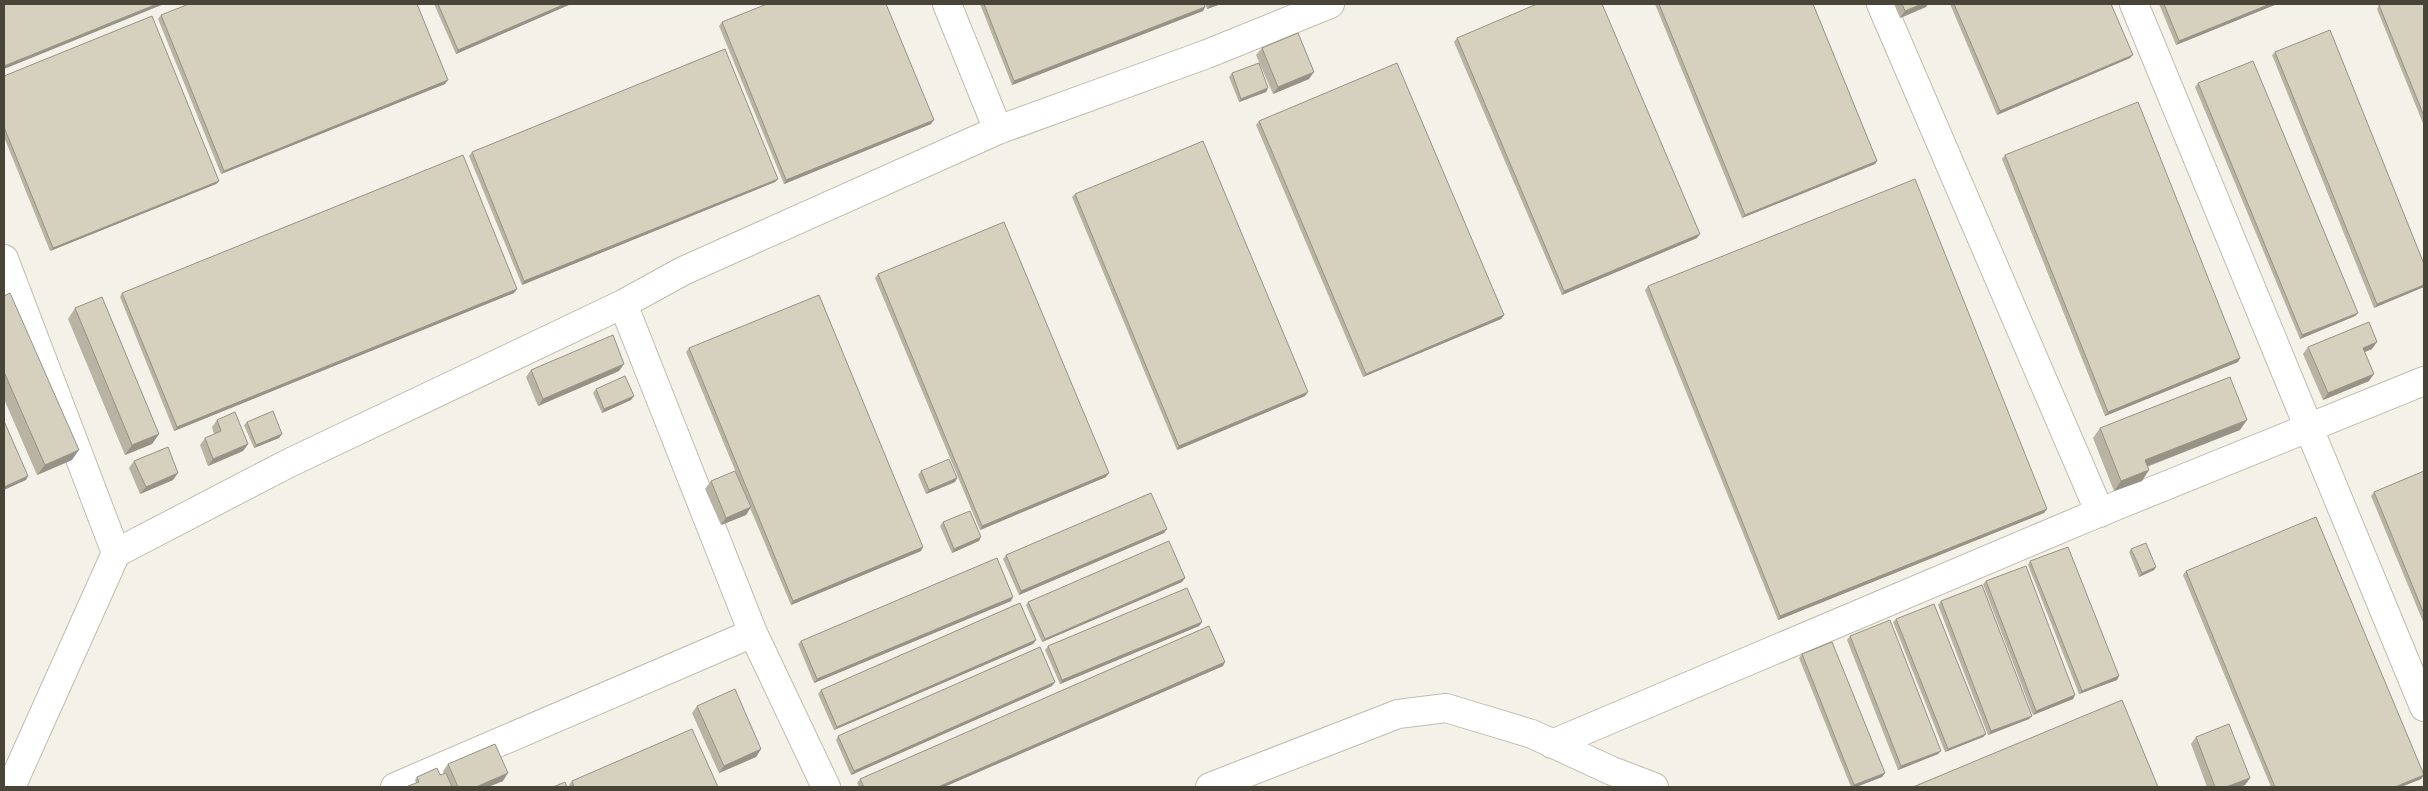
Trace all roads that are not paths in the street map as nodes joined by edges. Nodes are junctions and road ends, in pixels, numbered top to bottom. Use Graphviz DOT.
graph roads {
  1 [pos="947,4"];
  2 [pos="1330,4"];
  3 [pos="1881,4"];
  4 [pos="2134,4"];
  5 [pos="998,130"];
  6 [pos="4,259"];
  7 [pos="623,304"];
  8 [pos="2424,381"];
  9 [pos="2309,428"];
  10 [pos="2100,513"];
  11 [pos="116,553"];
  12 [pos="753,633"];
  13 [pos="2424,707"];
  14 [pos="1552,744"];
  15 [pos="1609,779"];
  16 [pos="12,787"];
  17 [pos="395,787"];
  18 [pos="826,787"];
  19 [pos="1210,787"];
  20 [pos="1654,787"];
  1 -- 5 [label="lane"];
  2 -- 5 [label="lane"];
  3 -- 10 [label="lane"];
  4 -- 9 [label="lane"];
  5 -- 7 [label="lane"];
  6 -- 11 [label="lane"];
  7 -- 11 [label="lane"];
  7 -- 12 [label="lane"];
  8 -- 9 [label="lane"];
  9 -- 10 [label="lane"];
  9 -- 13 [label="lane"];
  10 -- 14 [label="lane"];
  11 -- 16 [label="lane"];
  12 -- 17 [label="lane"];
  12 -- 18 [label="lane"];
  14 -- 15 [label="lane"];
  14 -- 19 [label="lane"];
  15 -- 20 [label="lane"];
}
